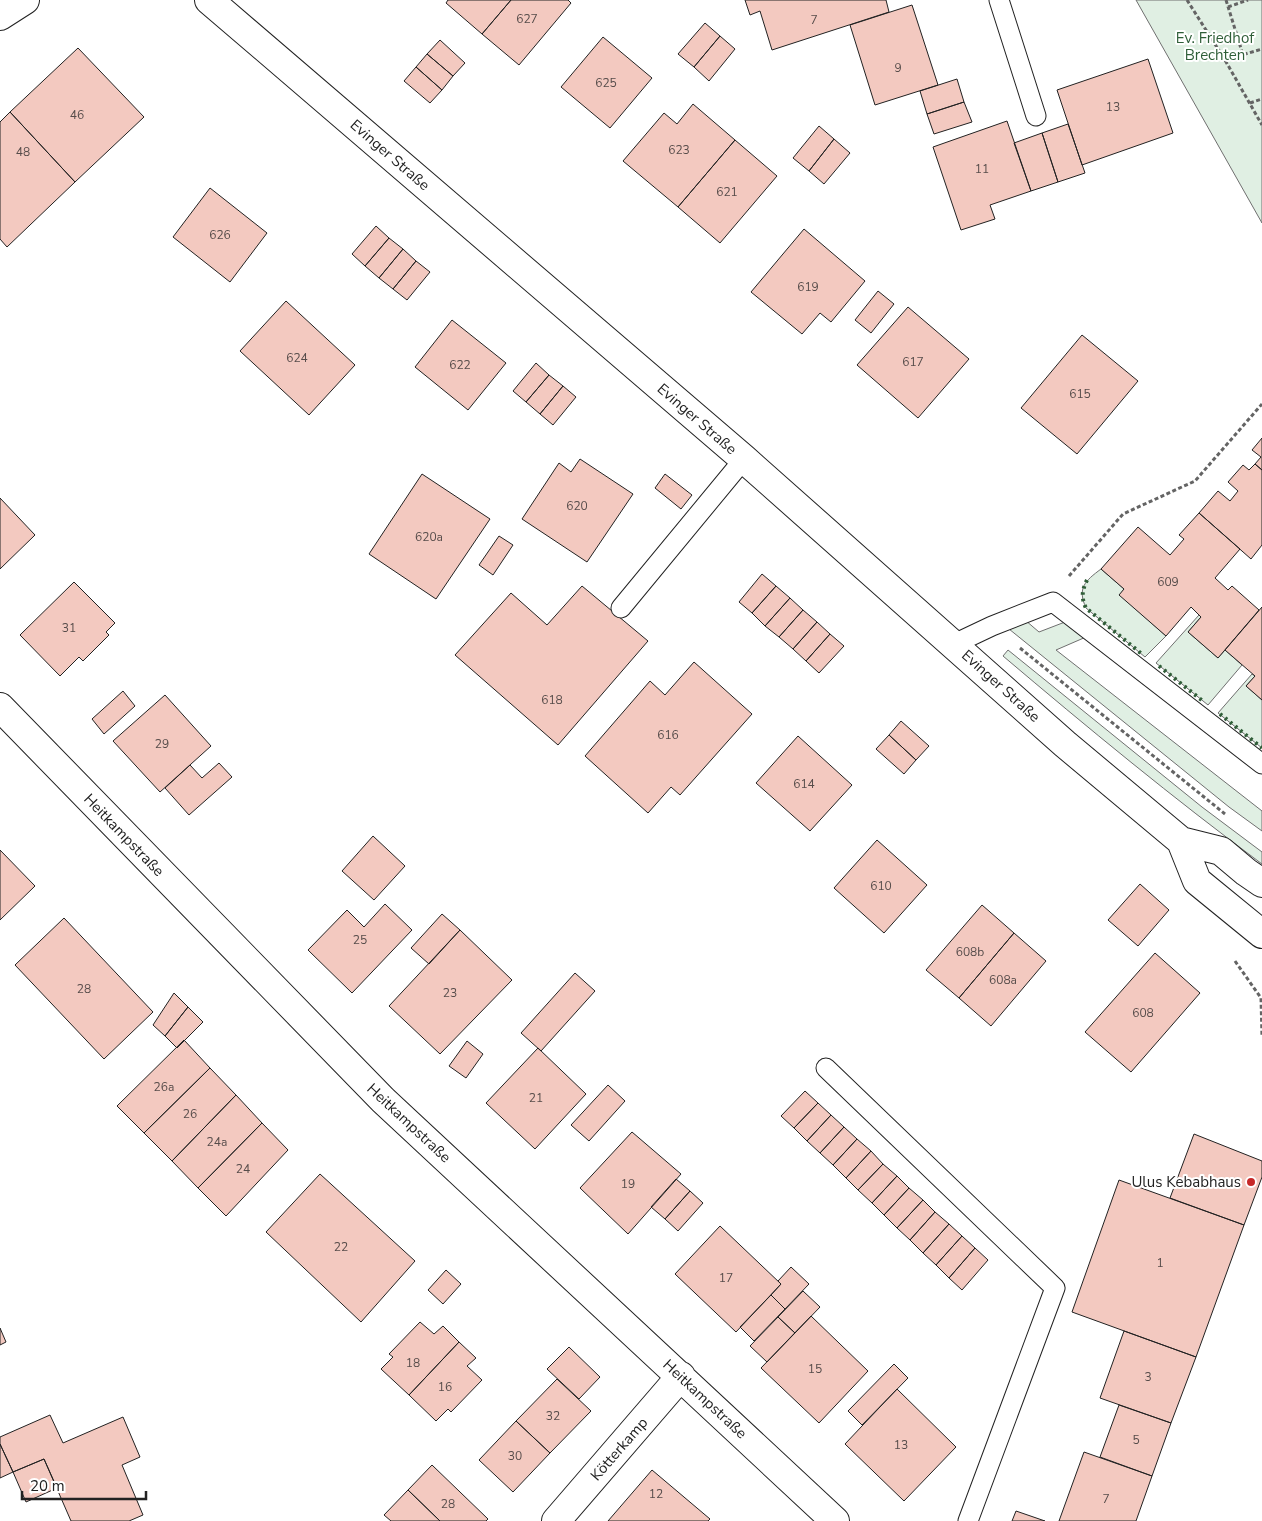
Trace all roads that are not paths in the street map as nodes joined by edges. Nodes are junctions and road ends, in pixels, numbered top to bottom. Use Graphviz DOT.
graph roads {
  1 [pos="25,0"];
  2 [pos="209,0"];
  3 [pos="999,0"];
  4 [pos="0,16"];
  5 [pos="1036,116"];
  6 [pos="744,459"];
  7 [pos="621,608"];
  8 [pos="954,644"];
  9 [pos="0,708"];
  10 [pos="1262,764"];
  11 [pos="1181,841"];
  12 [pos="1262,882"];
  13 [pos="1262,934"];
  14 [pos="826,1068"];
  15 [pos="681,1376"];
  16 [pos="556,1521"];
  17 [pos="835,1521"];
  18 [pos="968,1521"];
  1 -- 4 [label="main road"];
  2 -- 6 [label="main road, Evinger Straße"];
  3 -- 5 [label="lane"];
  6 -- 7 [label="lane"];
  6 -- 8 [label="main road, Evinger Straße"];
  8 -- 10 [label="lane"];
  8 -- 11 [label="main road, Evinger Straße"];
  9 -- 15 [label="main road, Heitkampstraße"];
  11 -- 12 [label="main road, Evinger Straße"];
  11 -- 13 [label="main road, Evinger Straße"];
  14 -- 18 [label="lane"];
  15 -- 16 [label="main road, Kötterkamp"];
  15 -- 17 [label="main road, Heitkampstraße"];
}
